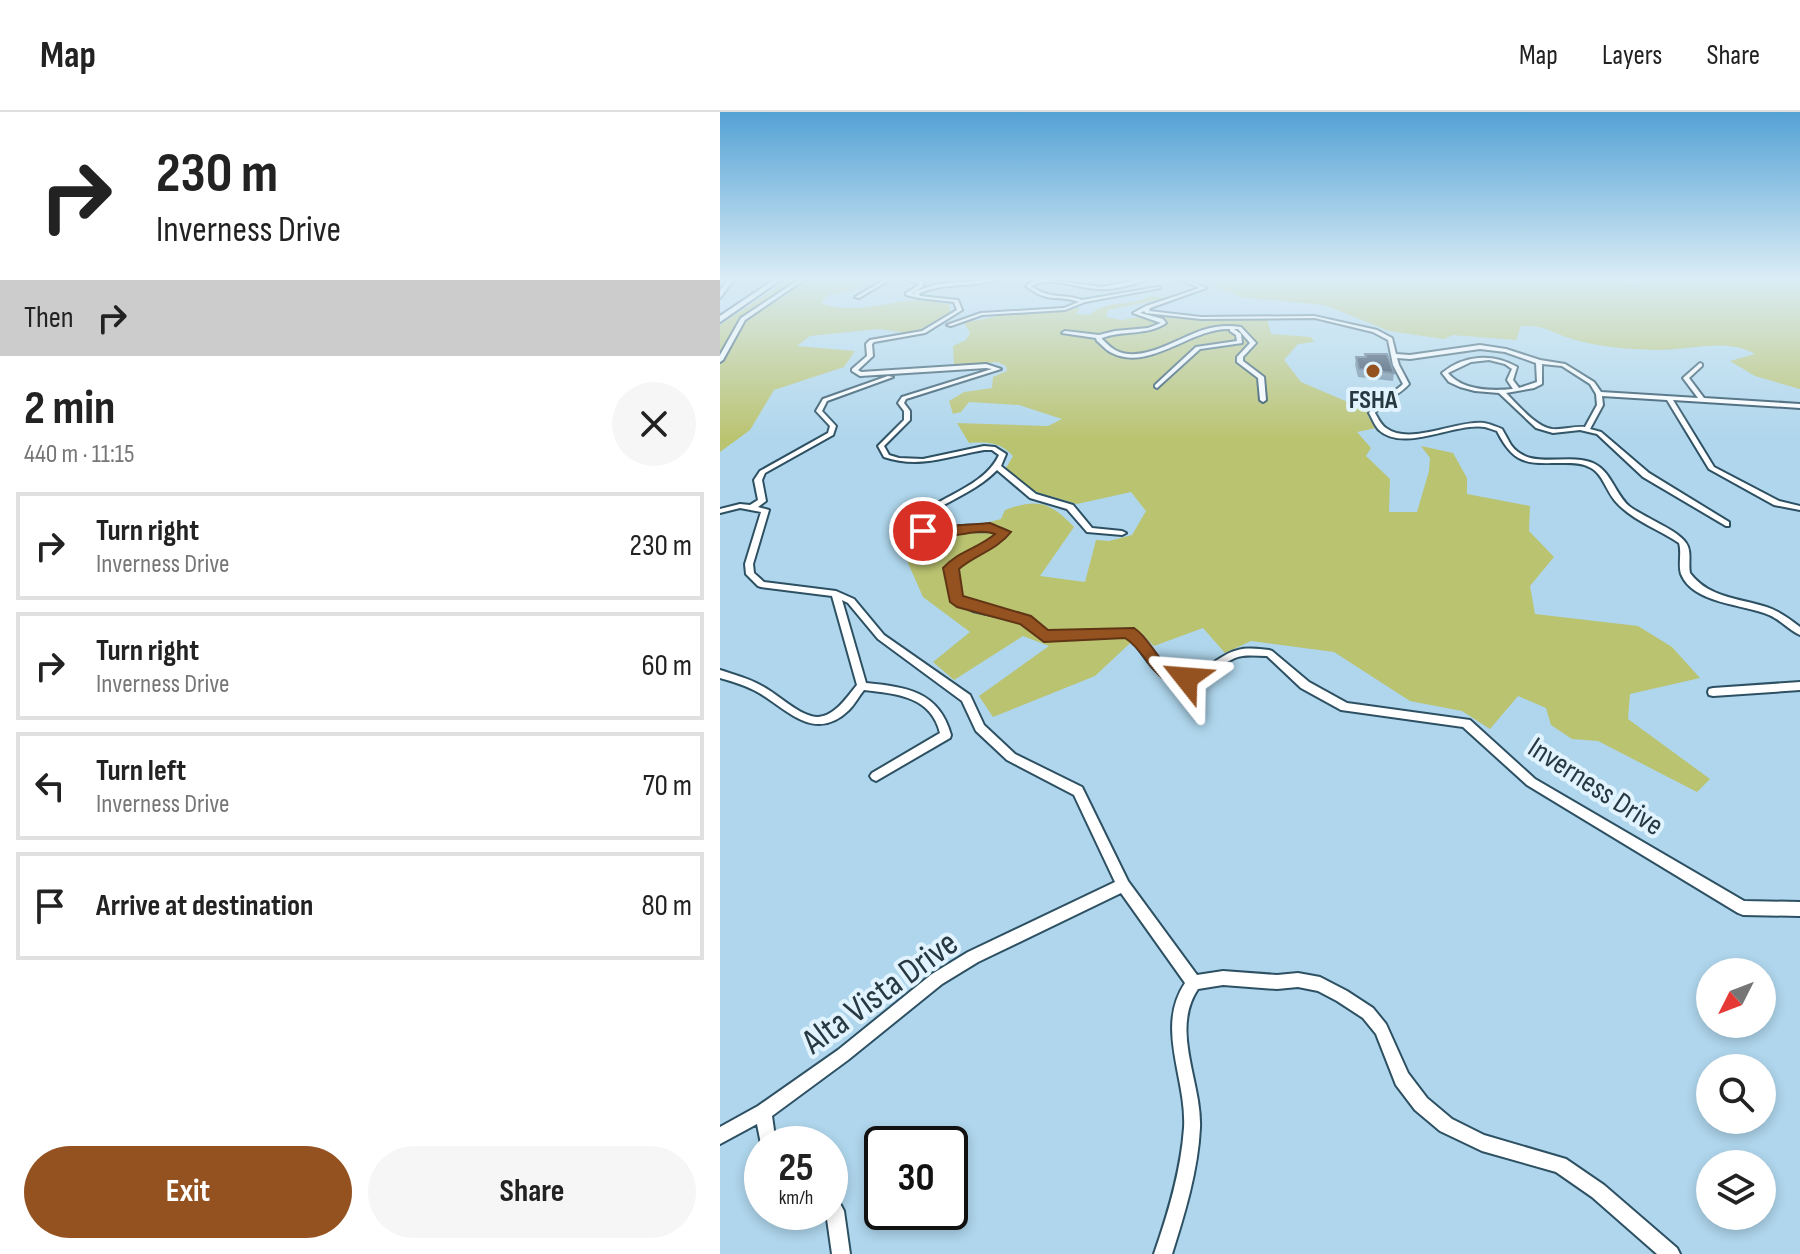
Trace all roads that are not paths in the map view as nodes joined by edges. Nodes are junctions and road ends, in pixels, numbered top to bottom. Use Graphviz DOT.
graph roads {
  1 [pos="736,332"];
  2 [pos="915,332"];
  3 [pos="1110,332"];
  4 [pos="1203,332"];
  5 [pos="1236,332"];
  6 [pos="1244,332"];
  7 [pos="1375,332"];
  8 [pos="1065,333"];
  9 [pos="1099,337"];
  10 [pos="1395,356"];
  11 [pos="720,360"];
  12 [pos="1539,362"];
  13 [pos="1700,365"];
  14 [pos="908,372"];
  15 [pos="1157,386"];
  16 [pos="1517,390"];
  17 [pos="1500,391"];
  18 [pos="1599,394"];
  19 [pos="1669,398"];
  20 [pos="1263,400"];
  21 [pos="1702,400"];
  22 [pos="1800,406"];
  23 [pos="1587,429"];
  24 [pos="998,467"];
  25 [pos="746,507"];
  26 [pos="1800,508"];
  27 [pos="720,511"];
  28 [pos="1726,524"];
  29 [pos="1122,533"];
  30 [pos="836,594"];
  31 [pos="1800,632"];
  32 [pos="720,674"];
  33 [pos="862,686"];
  34 [pos="1800,686"];
  35 [pos="1713,692"];
  36 [pos="876,776"];
  37 [pos="1123,885"];
  38 [pos="1800,909"];
  39 [pos="1194,983"];
  40 [pos="764,1112"];
  41 [pos="766,1126"];
  42 [pos="720,1136"];
  43 [pos="838,1230"];
  44 [pos="841,1254"];
  45 [pos="1163,1254"];
  46 [pos="1671,1254"];
  1 -- 11 [label="street"];
  2 -- 14 [label="street"];
  3 -- 9 [label="street"];
  4 -- 9 [label="street"];
  5 -- 15 [label="street"];
  6 -- 20 [label="street"];
  7 -- 10 [label="street"];
  8 -- 9 [label="street"];
  10 -- 12 [label="street"];
  10 -- 31 [label="street"];
  12 -- 16 [label="street"];
  12 -- 18 [label="street"];
  13 -- 21 [label="street"];
  14 -- 24 [label="street"];
  14 -- 25 [label="street"];
  16 -- 17 [label="street"];
  16 -- 17 [label="street"];
  17 -- 23 [label="street"];
  18 -- 19 [label="street"];
  18 -- 23 [label="street"];
  19 -- 21 [label="street"];
  19 -- 26 [label="street"];
  21 -- 22 [label="street"];
  23 -- 28 [label="street"];
  24 -- 29 [label="street"];
  24 -- 38 [label="street, Inverness Drive"];
  25 -- 27 [label="street"];
  25 -- 30 [label="street"];
  30 -- 33 [label="street"];
  30 -- 37 [label="street"];
  32 -- 33 [label="street"];
  33 -- 36 [label="street"];
  34 -- 35 [label="street"];
  37 -- 39 [label="street"];
  37 -- 40 [label="street, Alta Vista Drive"];
  39 -- 45 [label="street"];
  39 -- 46 [label="street"];
  40 -- 41 [label="street"];
  40 -- 42 [label="street, Alta Vista Drive"];
  43 -- 44 [label="street"];
}
